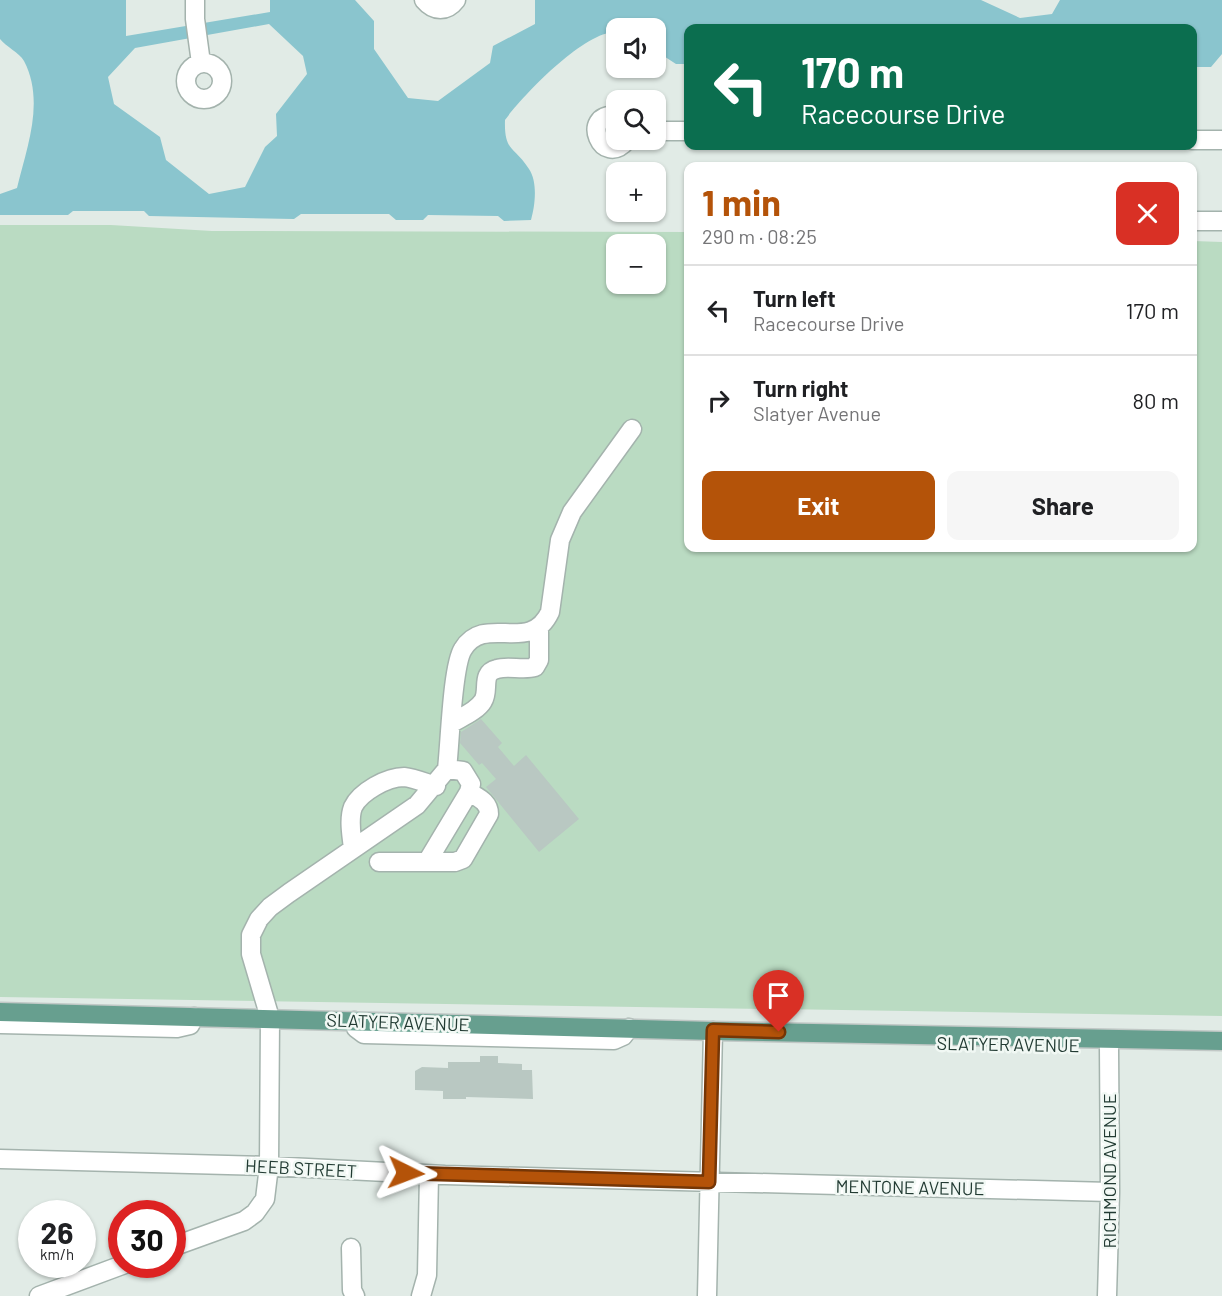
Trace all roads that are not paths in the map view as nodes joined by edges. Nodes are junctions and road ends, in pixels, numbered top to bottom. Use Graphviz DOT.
graph roads {
  1 [pos="195,0"];
  2 [pos="424,0"];
  3 [pos="456,0"];
  4 [pos="201,63"];
  5 [pos="606,118"];
  6 [pos="666,131"];
  7 [pos="684,131"];
  8 [pos="1197,140"];
  9 [pos="1222,140"];
  10 [pos="606,146"];
  11 [pos="1197,221"];
  12 [pos="1222,221"];
  13 [pos="632,429"];
  14 [pos="538,629"];
  15 [pos="452,723"];
  16 [pos="447,770"];
  17 [pos="436,786"];
  18 [pos="469,792"];
  19 [pos="352,849"];
  20 [pos="379,862"];
  21 [pos="427,862"];
  22 [pos="0,1012"];
  23 [pos="194,1017"];
  24 [pos="270,1018"];
  25 [pos="0,1024"];
  26 [pos="713,1030"];
  27 [pos="797,1032"];
  28 [pos="1222,1041"];
  29 [pos="1109,1047"];
  30 [pos="1222,1049"];
  31 [pos="0,1159"];
  32 [pos="269,1166"];
  33 [pos="429,1175"];
  34 [pos="709,1182"];
  35 [pos="1110,1192"];
  36 [pos="186,1242"];
  37 [pos="351,1248"];
  38 [pos="108,1270"];
  39 [pos="39,1296"];
  40 [pos="356,1296"];
  41 [pos="421,1296"];
  42 [pos="706,1296"];
  43 [pos="1107,1296"];
  1 -- 4 [label="street"];
  2 -- 3 [label="street"];
  5 -- 10 [label="street"];
  6 -- 7 [label="street"];
  8 -- 9 [label="street"];
  11 -- 12 [label="street"];
  13 -- 14 [label="street"];
  14 -- 15 [label="street"];
  14 -- 15 [label="street"];
  15 -- 16 [label="street"];
  16 -- 17 [label="street"];
  16 -- 18 [label="street"];
  17 -- 19 [label="street"];
  17 -- 19 [label="street"];
  18 -- 21 [label="street"];
  18 -- 21 [label="street"];
  19 -- 24 [label="street"];
  20 -- 21 [label="street"];
  22 -- 23 [label="main road, SLATYER AVENUE"];
  23 -- 24 [label="main road, SLATYER AVENUE"];
  23 -- 25 [label="street"];
  24 -- 26 [label="main road, SLATYER AVENUE"];
  24 -- 32 [label="street"];
  26 -- 27 [label="main road, SLATYER AVENUE"];
  26 -- 34 [label="street"];
  27 -- 28 [label="main road, SLATYER AVENUE"];
  27 -- 29 [label="street, SLATYER AVENUE"];
  29 -- 30 [label="street, SLATYER AVENUE"];
  29 -- 35 [label="street, RICHMOND AVENUE"];
  31 -- 32 [label="street, HEEB STREET"];
  32 -- 33 [label="street, HEEB STREET"];
  32 -- 36 [label="street"];
  33 -- 34 [label="street, HEEB STREET"];
  33 -- 41 [label="street"];
  34 -- 35 [label="street, MENTONE AVENUE"];
  34 -- 42 [label="street"];
  35 -- 43 [label="street, RICHMOND AVENUE"];
  37 -- 40 [label="street"];
  38 -- 39 [label="street"];
}
